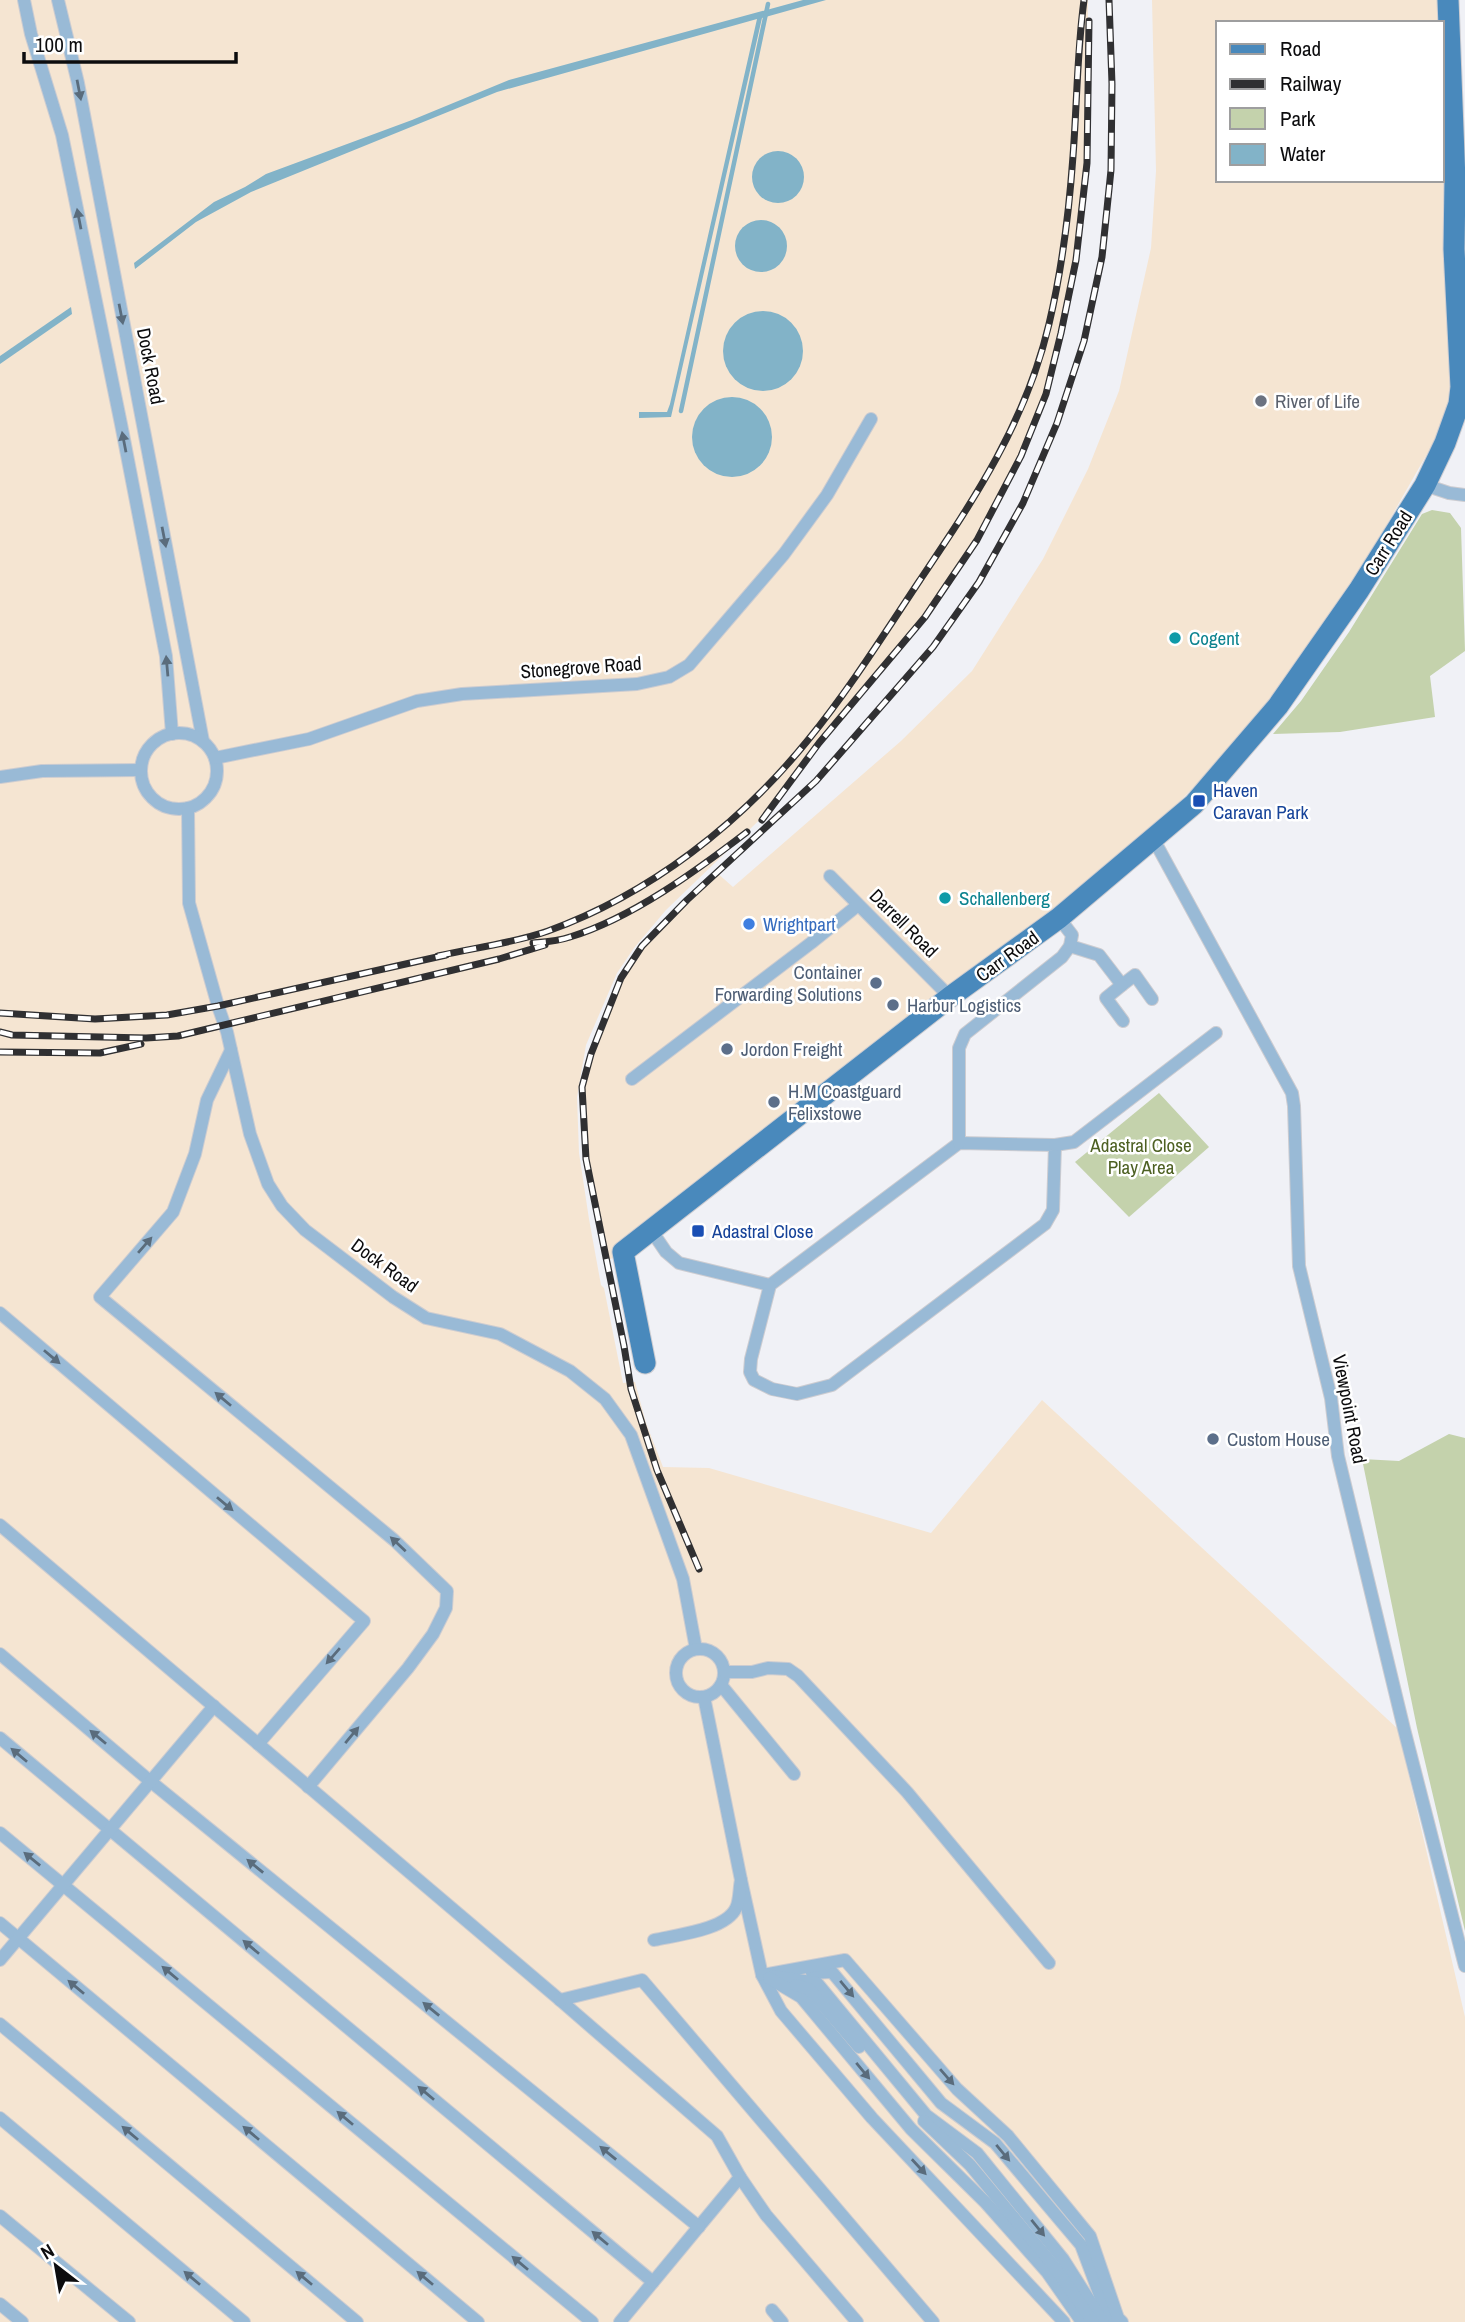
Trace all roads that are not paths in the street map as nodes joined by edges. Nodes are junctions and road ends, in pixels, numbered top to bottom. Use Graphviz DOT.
graph roads {
  1 [pos="24,0"];
  2 [pos="58,0"];
  3 [pos="1448,0"];
  4 [pos="1460,249"];
  5 [pos="1462,414"];
  6 [pos="871,419"];
  7 [pos="1425,485"];
  8 [pos="1465,495"];
  9 [pos="172,734"];
  10 [pos="203,741"];
  11 [pos="215,758"];
  12 [pos="141,771"];
  13 [pos="0,777"];
  14 [pos="188,808"];
  15 [pos="1154,840"];
  16 [pos="830,876"];
  17 [pos="859,905"];
  18 [pos="1059,918"];
  19 [pos="1070,946"];
  20 [pos="1122,985"];
  21 [pos="950,997"];
  22 [pos="1152,999"];
  23 [pos="1124,1021"];
  24 [pos="1216,1033"];
  25 [pos="231,1050"];
  26 [pos="632,1079"];
  27 [pos="959,1143"];
  28 [pos="1055,1145"];
  29 [pos="651,1230"];
  30 [pos="770,1286"];
  31 [pos="0,1312"];
  32 [pos="645,1363"];
  33 [pos="0,1525"];
  34 [pos="696,1649"];
  35 [pos="0,1654"];
  36 [pos="723,1679"];
  37 [pos="704,1697"];
  38 [pos="214,1706"];
  39 [pos="0,1738"];
  40 [pos="258,1744"];
  41 [pos="794,1773"];
  42 [pos="150,1781"];
  43 [pos="308,1787"];
  44 [pos="109,1830"];
  45 [pos="0,1833"];
  46 [pos="741,1880"];
  47 [pos="63,1885"];
  48 [pos="0,1923"];
  49 [pos="18,1938"];
  50 [pos="654,1940"];
  51 [pos="0,1959"];
  52 [pos="1049,1963"];
  53 [pos="1465,1966"];
  54 [pos="762,1975"];
  55 [pos="560,2000"];
  56 [pos="0,2024"];
  57 [pos="0,2118"];
  58 [pos="740,2177"];
  59 [pos="0,2216"];
  60 [pos="699,2227"];
  61 [pos="653,2282"];
  62 [pos="0,2304"];
  63 [pos="772,2310"];
  64 [pos="1116,2321"];
  65 [pos="22,2322"];
  66 [pos="129,2322"];
  67 [pos="244,2322"];
  68 [pos="357,2322"];
  69 [pos="478,2322"];
  70 [pos="592,2322"];
  71 [pos="620,2322"];
  72 [pos="782,2322"];
  73 [pos="857,2322"];
  74 [pos="933,2322"];
  75 [pos="1064,2322"];
  76 [pos="1082,2322"];
  77 [pos="1093,2322"];
  78 [pos="1103,2322"];
  9 -- 1 [label="street, one-way"];
  2 -- 10 [label="street, Dock Road, one-way"];
  3 -- 4 [label="main road, Carr Road"];
  4 -- 5 [label="main road, Carr Road"];
  5 -- 7 [label="main road, Carr Road"];
  6 -- 11 [label="street, Stonegrove Road"];
  7 -- 8 [label="street"];
  7 -- 15 [label="main road, Carr Road"];
  9 -- 10 [label="street"];
  9 -- 12 [label="street"];
  10 -- 11 [label="street"];
  11 -- 14 [label="street"];
  12 -- 13 [label="street"];
  12 -- 14 [label="street"];
  14 -- 25 [label="street, Dock Road"];
  15 -- 18 [label="main road, Carr Road"];
  15 -- 53 [label="street, Viewpoint Road"];
  16 -- 17 [label="street, Darrell Road"];
  17 -- 21 [label="street, Darrell Road"];
  17 -- 26 [label="street"];
  18 -- 19 [label="street"];
  18 -- 21 [label="main road, Carr Road"];
  19 -- 20 [label="street"];
  19 -- 27 [label="street"];
  20 -- 22 [label="street"];
  20 -- 23 [label="street"];
  21 -- 29 [label="main road, Carr Road"];
  24 -- 28 [label="street"];
  25 -- 34 [label="street, Dock Road"];
  43 -- 25 [label="street, one-way"];
  27 -- 28 [label="street"];
  27 -- 30 [label="street"];
  28 -- 30 [label="street"];
  29 -- 30 [label="street"];
  29 -- 32 [label="main road, Carr Road"];
  31 -- 40 [label="street, one-way"];
  33 -- 38 [label="street"];
  34 -- 36 [label="street"];
  34 -- 37 [label="street"];
  42 -- 35 [label="street, one-way"];
  36 -- 37 [label="street"];
  36 -- 41 [label="street"];
  36 -- 52 [label="street"];
  37 -- 46 [label="street"];
  38 -- 40 [label="street"];
  38 -- 42 [label="street"];
  44 -- 39 [label="street, one-way"];
  40 -- 43 [label="street"];
  42 -- 44 [label="street"];
  60 -- 42 [label="street, one-way"];
  43 -- 55 [label="street"];
  44 -- 47 [label="street"];
  61 -- 44 [label="street, one-way"];
  47 -- 45 [label="street, one-way"];
  46 -- 50 [label="street"];
  46 -- 54 [label="street"];
  47 -- 49 [label="street"];
  70 -- 47 [label="street, one-way"];
  48 -- 49 [label="street"];
  49 -- 51 [label="street"];
  69 -- 49 [label="street, one-way"];
  54 -- 64 [label="street, one-way"];
  54 -- 64 [label="street, one-way"];
  54 -- 75 [label="street, one-way"];
  54 -- 76 [label="street, one-way"];
  54 -- 77 [label="street"];
  54 -- 78 [label="street, one-way"];
  55 -- 58 [label="street"];
  55 -- 74 [label="street"];
  68 -- 56 [label="street, one-way"];
  67 -- 57 [label="street, one-way"];
  58 -- 60 [label="street"];
  58 -- 73 [label="street"];
  59 -- 66 [label="street"];
  60 -- 61 [label="street"];
  61 -- 71 [label="street"];
  62 -- 65 [label="street"];
  63 -- 72 [label="street"];
}
